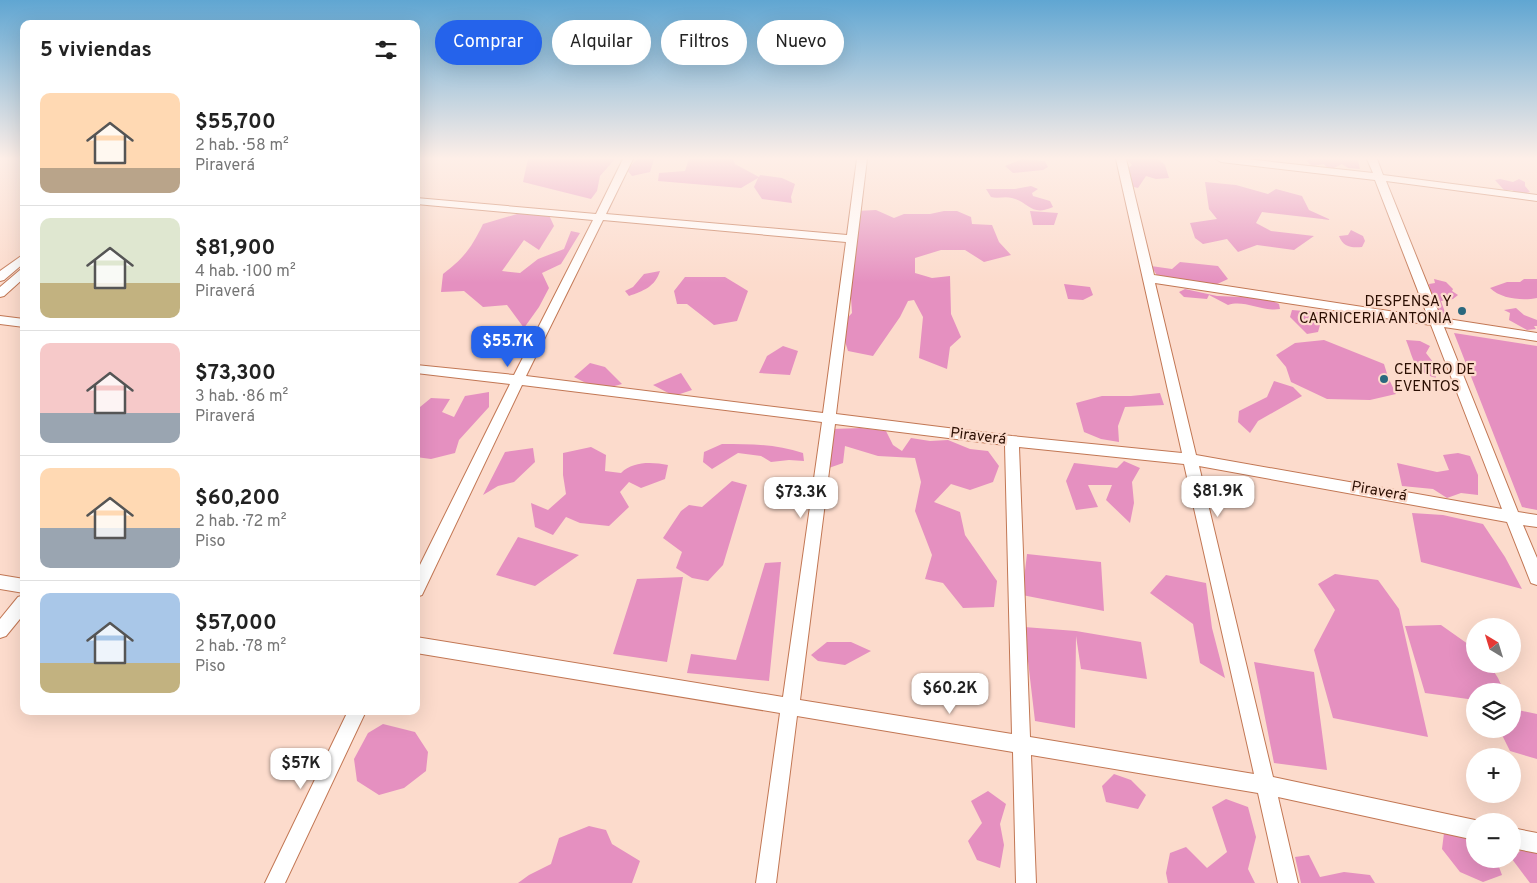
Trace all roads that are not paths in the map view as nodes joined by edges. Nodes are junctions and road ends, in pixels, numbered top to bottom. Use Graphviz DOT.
graph roads {
  1 [pos="607,200"];
  2 [pos="856,200"];
  3 [pos="1130,200"];
  4 [pos="1388,200"];
  5 [pos="420,201"];
  6 [pos="598,217"];
  7 [pos="851,239"];
  8 [pos="20,260"];
  9 [pos="20,276"];
  10 [pos="0,277"];
  11 [pos="1147,278"];
  12 [pos="0,293"];
  13 [pos="0,320"];
  14 [pos="1434,321"];
  15 [pos="20,322"];
  16 [pos="1537,337"];
  17 [pos="420,369"];
  18 [pos="518,380"];
  19 [pos="830,419"];
  20 [pos="1012,441"];
  21 [pos="1189,459"];
  22 [pos="1513,516"];
  23 [pos="1537,521"];
  24 [pos="1537,578"];
  25 [pos="0,582"];
  26 [pos="420,582"];
  27 [pos="20,585"];
  28 [pos="20,607"];
  29 [pos="0,631"];
  30 [pos="420,646"];
  31 [pos="790,706"];
  32 [pos="356,715"];
  33 [pos="1020,743"];
  34 [pos="1266,785"];
  35 [pos="1466,828"];
  36 [pos="1521,840"];
  37 [pos="1537,843"];
  38 [pos="275,883"];
  39 [pos="766,883"];
  40 [pos="1026,883"];
  41 [pos="1288,883"];
  1 -- 6 [label="street"];
  2 -- 7 [label="street"];
  3 -- 11 [label="street"];
  4 -- 14 [label="street"];
  5 -- 6 [label="street"];
  6 -- 7 [label="street"];
  6 -- 18 [label="street"];
  7 -- 19 [label="street"];
  8 -- 10 [label="street"];
  9 -- 12 [label="street"];
  11 -- 14 [label="street"];
  11 -- 21 [label="street"];
  13 -- 15 [label="street"];
  14 -- 16 [label="street"];
  14 -- 22 [label="street"];
  17 -- 18 [label="street, Piraverá"];
  18 -- 19 [label="street, Piraverá"];
  18 -- 26 [label="street"];
  19 -- 20 [label="street, Piraverá"];
  19 -- 31 [label="street"];
  20 -- 21 [label="street, Piraverá"];
  20 -- 33 [label="street"];
  21 -- 22 [label="street, Piraverá"];
  21 -- 34 [label="street"];
  22 -- 23 [label="street, Piraverá"];
  22 -- 24 [label="street"];
  25 -- 27 [label="street"];
  28 -- 29 [label="street"];
  30 -- 31 [label="street"];
  31 -- 33 [label="street"];
  31 -- 39 [label="street"];
  32 -- 38 [label="street"];
  33 -- 34 [label="street"];
  33 -- 40 [label="street"];
  34 -- 35 [label="street"];
  34 -- 41 [label="street"];
  36 -- 37 [label="street"];
}
